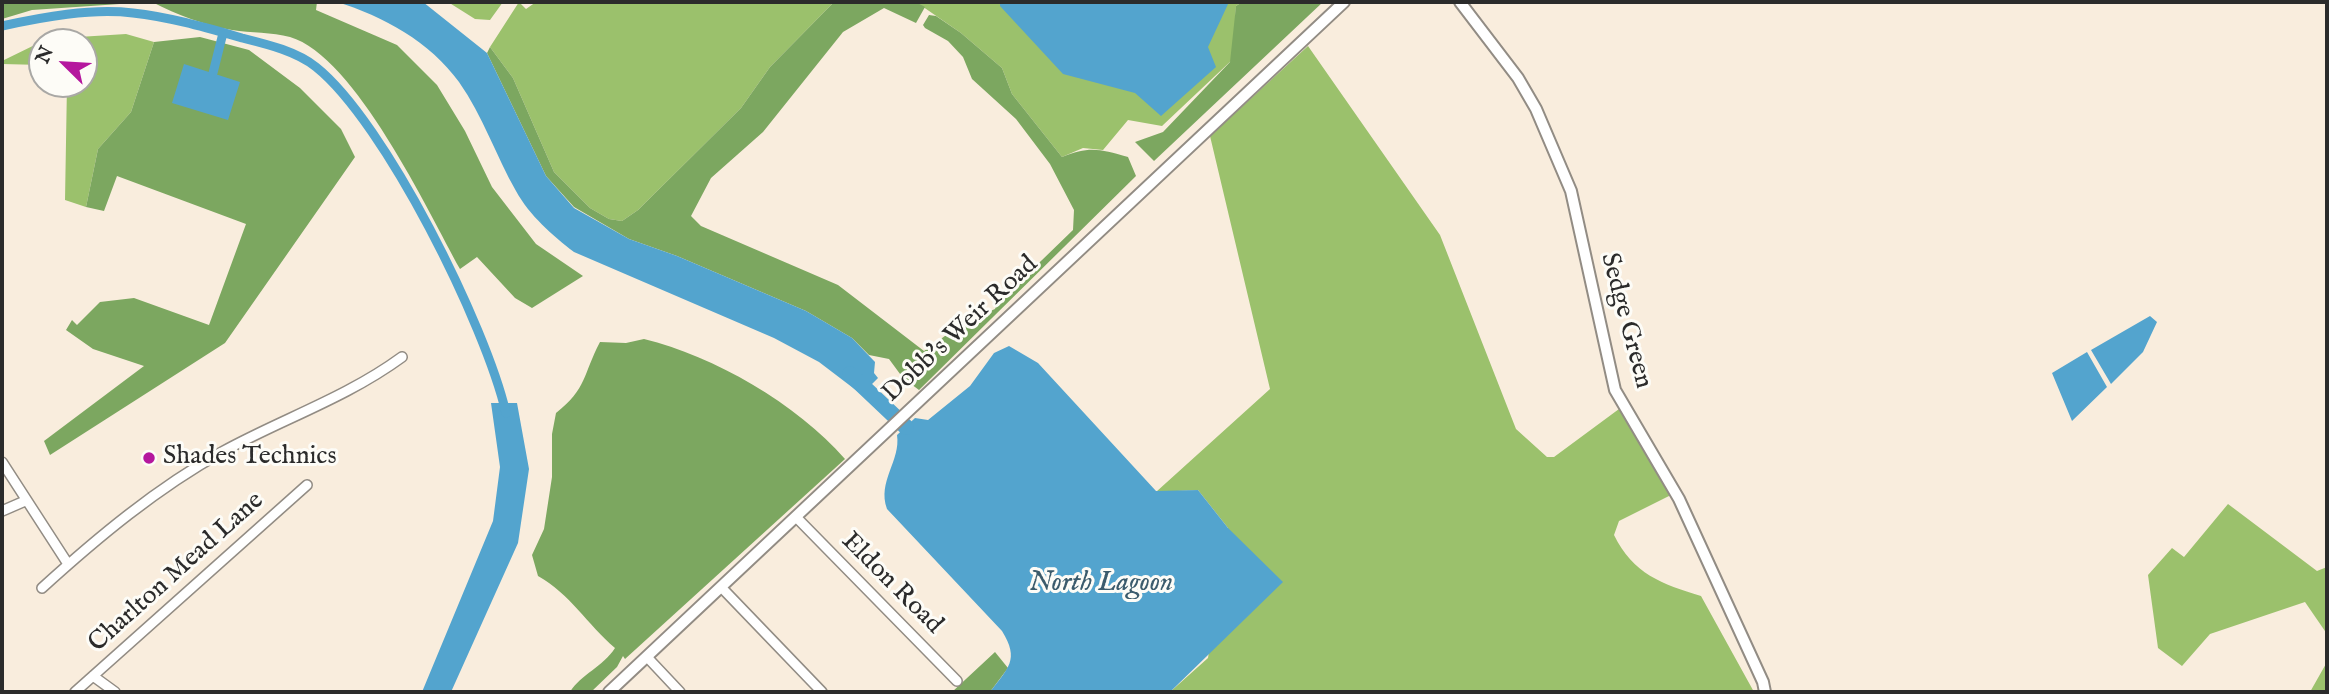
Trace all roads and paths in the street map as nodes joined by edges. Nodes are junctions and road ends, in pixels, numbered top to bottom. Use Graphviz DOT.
graph roads {
  1 [pos="1344,2"];
  2 [pos="1460,2"];
  3 [pos="402,357"];
  4 [pos="2,462"];
  5 [pos="307,485"];
  6 [pos="25,501"];
  7 [pos="2,511"];
  8 [pos="796,517"];
  9 [pos="68,564"];
  10 [pos="721,587"];
  11 [pos="42,588"];
  12 [pos="647,657"];
  13 [pos="93,676"];
  14 [pos="957,681"];
  15 [pos="75,692"];
  16 [pos="115,692"];
  17 [pos="609,692"];
  18 [pos="680,692"];
  19 [pos="822,692"];
  20 [pos="1765,692"];
  1 -- 8 [label="street, Dobb's Weir Road"];
  2 -- 20 [label="street, Sedge Green"];
  3 -- 9 [label="street"];
  4 -- 6 [label="street"];
  5 -- 13 [label="street, Charlton Mead Lane"];
  6 -- 7 [label="street"];
  6 -- 9 [label="street"];
  8 -- 10 [label="street, Dobb's Weir Road"];
  8 -- 14 [label="street, Eldon Road"];
  9 -- 11 [label="street"];
  10 -- 12 [label="street, Dobb's Weir Road"];
  10 -- 19 [label="street"];
  12 -- 17 [label="street, Dobb's Weir Road"];
  12 -- 18 [label="street"];
  13 -- 15 [label="street, Charlton Mead Lane"];
  13 -- 16 [label="street"];
}
